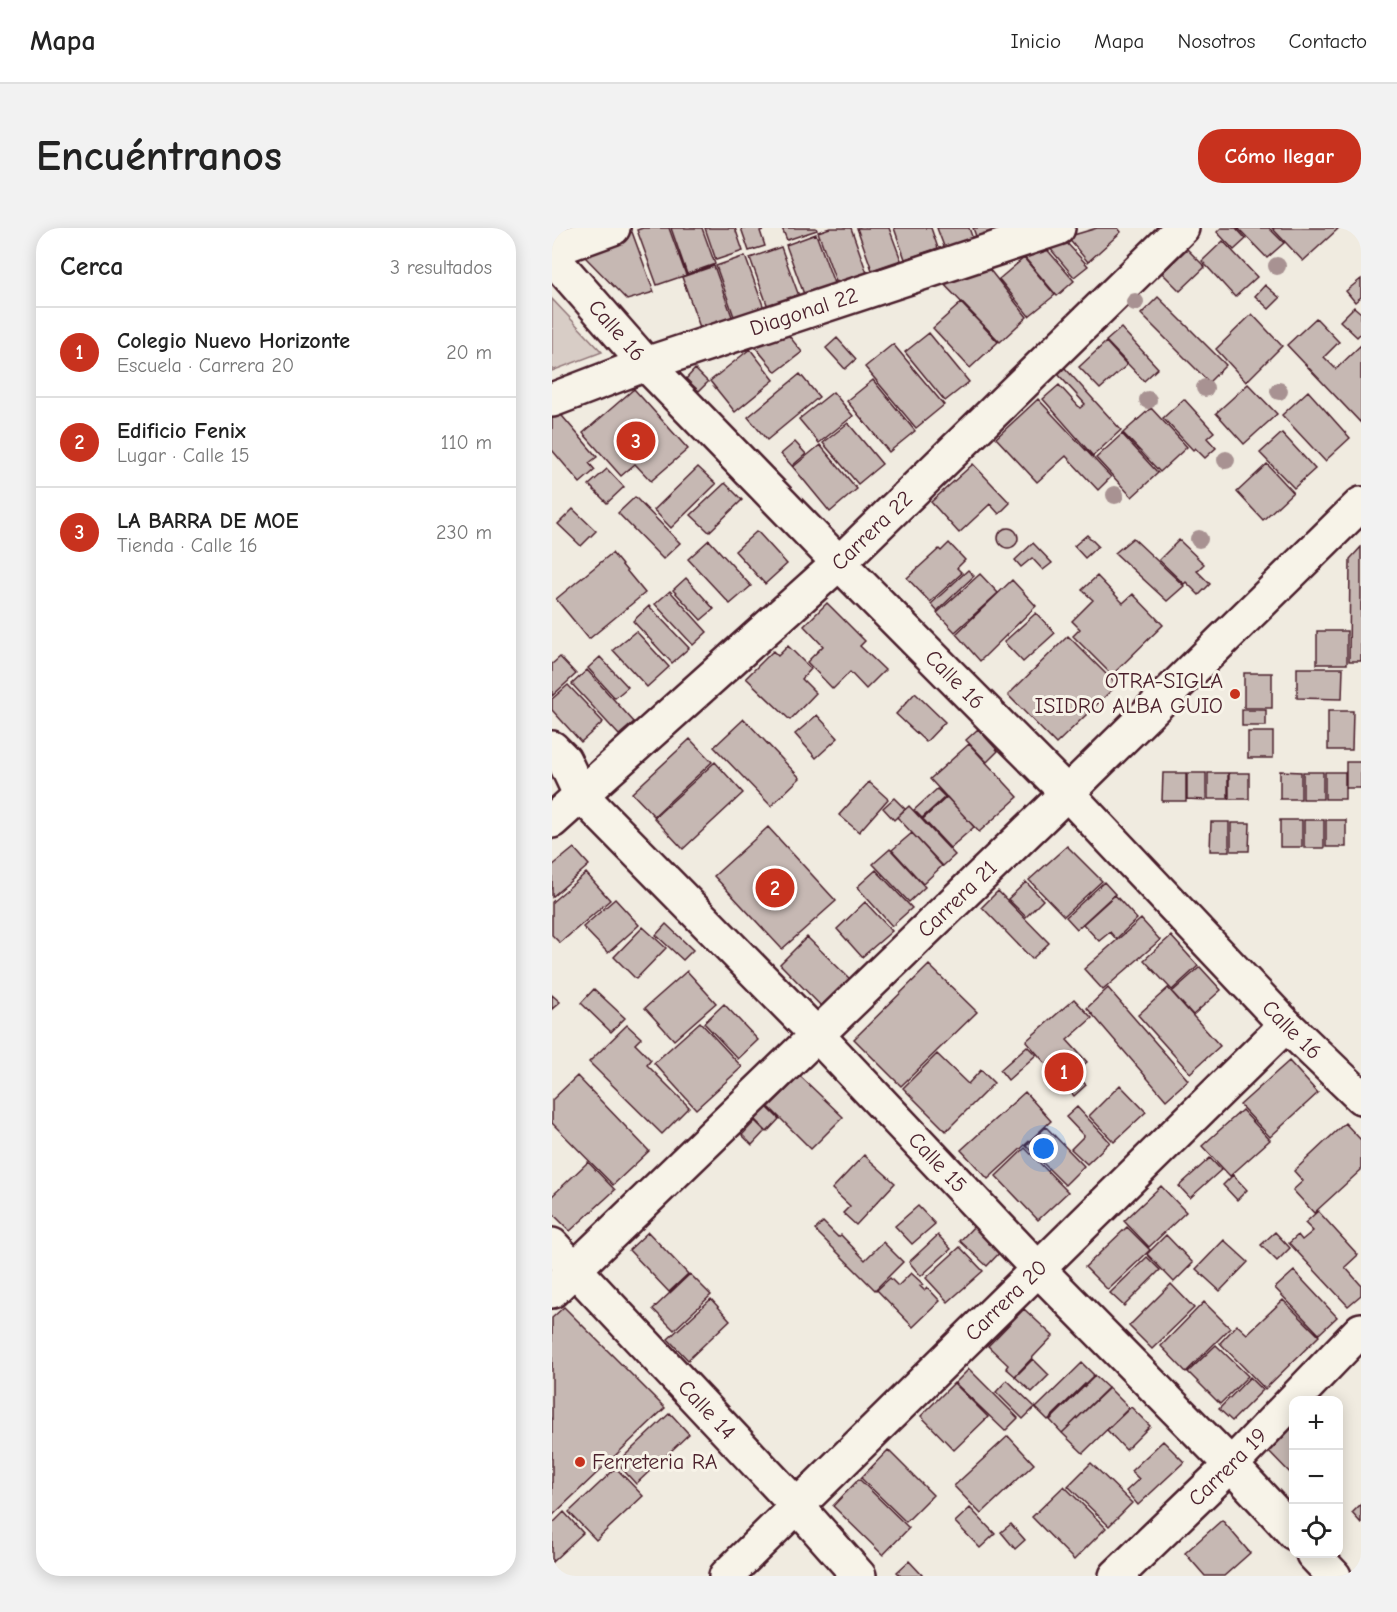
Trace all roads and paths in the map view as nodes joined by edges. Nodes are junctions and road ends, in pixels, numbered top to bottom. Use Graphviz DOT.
graph roads {
  1 [pos="613,228"];
  2 [pos="1058,228"];
  3 [pos="1182,228"];
  4 [pos="552,250"];
  5 [pos="552,257"];
  6 [pos="646,364"];
  7 [pos="552,400"];
  8 [pos="1361,504"];
  9 [pos="838,563"];
  10 [pos="552,748"];
  11 [pos="566,788"];
  12 [pos="1067,793"];
  13 [pos="552,821"];
  14 [pos="1286,1025"];
  15 [pos="817,1035"];
  16 [pos="1361,1097"];
  17 [pos="552,1245"];
  18 [pos="1038,1269"];
  19 [pos="563,1280"];
  20 [pos="1361,1330"];
  21 [pos="1231,1466"];
  22 [pos="797,1506"];
  23 [pos="1289,1529"];
  24 [pos="1317,1558"];
  25 [pos="726,1576"];
  26 [pos="859,1576"];
  27 [pos="1116,1576"];
  28 [pos="1334,1576"];
  1 -- 4 [label="street"];
  2 -- 6 [label="street, Diagonal 22"];
  3 -- 9 [label="street, Carrera 22"];
  5 -- 6 [label="street, Calle 16"];
  6 -- 7 [label="street, Diagonal 22"];
  6 -- 9 [label="street, Calle 16"];
  8 -- 12 [label="street, Carrera 21"];
  9 -- 11 [label="street, Carrera 22"];
  9 -- 12 [label="street, Calle 16"];
  10 -- 11 [label="street, Calle 15"];
  11 -- 13 [label="street, Carrera 22"];
  11 -- 15 [label="street, Calle 15"];
  12 -- 14 [label="street, Calle 16"];
  12 -- 15 [label="street, Carrera 21"];
  14 -- 16 [label="street, Calle 16"];
  14 -- 18 [label="street, Carrera 20"];
  15 -- 18 [label="street, Calle 15"];
  15 -- 19 [label="street, Carrera 21"];
  17 -- 19 [label="street, Calle 14"];
  18 -- 21 [label="street, Calle 15"];
  18 -- 22 [label="street, Carrera 20"];
  19 -- 22 [label="street, Calle 14"];
  20 -- 21 [label="street, Carrera 19"];
  21 -- 23 [label="street, Calle 15"];
  21 -- 27 [label="street, Carrera 19"];
  22 -- 25 [label="street, Carrera 20"];
  22 -- 26 [label="street, Calle 14"];
  24 -- 28 [label="street"];
}
